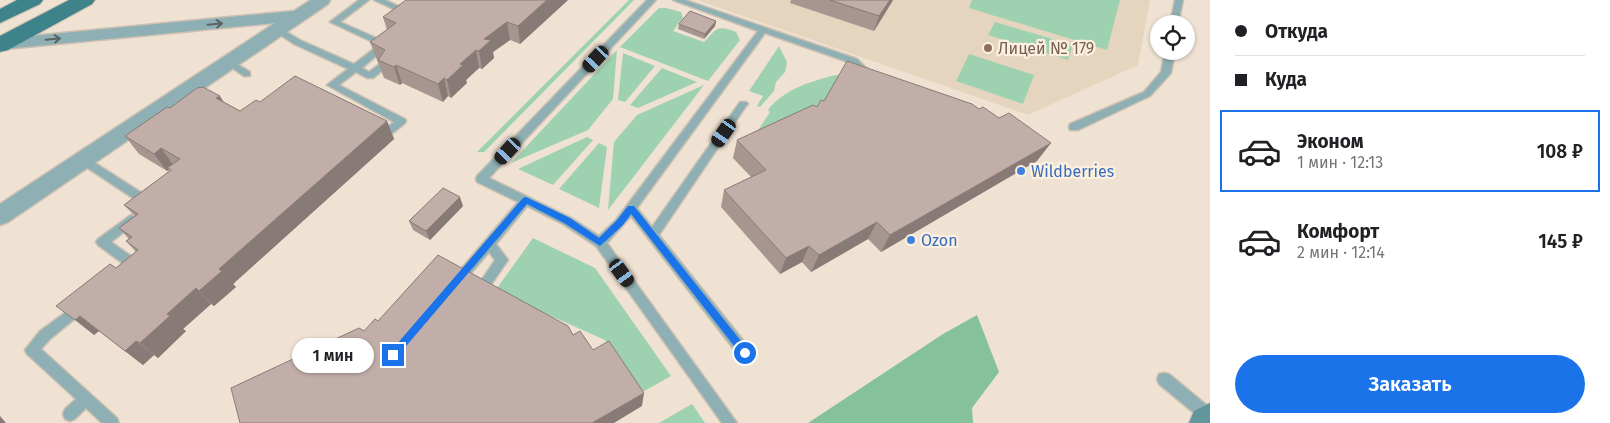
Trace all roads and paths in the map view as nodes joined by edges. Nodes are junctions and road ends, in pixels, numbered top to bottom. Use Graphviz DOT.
graph roads {
  1 [pos="33,0"];
  2 [pos="84,0"];
  3 [pos="322,0"];
  4 [pos="365,0"];
  5 [pos="378,0"];
  6 [pos="652,0"];
  7 [pos="677,0"];
  8 [pos="1179,0"];
  9 [pos="405,11"];
  10 [pos="1176,15"];
  11 [pos="299,16"];
  12 [pos="0,17"];
  13 [pos="277,30"];
  14 [pos="763,30"];
  15 [pos="2,44"];
  16 [pos="1168,60"];
  17 [pos="230,62"];
  18 [pos="384,64"];
  19 [pos="355,68"];
  20 [pos="247,74"];
  21 [pos="874,82"];
  22 [pos="743,104"];
  23 [pos="389,114"];
  24 [pos="378,124"];
  25 [pos="1074,127"];
  26 [pos="373,146"];
  27 [pos="84,160"];
  28 [pos="526,200"];
  29 [pos="631,208"];
  30 [pos="0,216"];
  31 [pos="653,236"];
  32 [pos="600,243"];
  33 [pos="489,244"];
  34 [pos="119,277"];
  35 [pos="480,291"];
  36 [pos="445,295"];
  37 [pos="90,300"];
  38 [pos="745,353"];
  39 [pos="1164,378"];
  40 [pos="85,399"];
  41 [pos="70,414"];
  42 [pos="1210,419"];
  43 [pos="112,423"];
  44 [pos="730,423"];
  45 [pos="1206,423"];
  1 -- 12 [label="main road"];
  2 -- 15 [label="main road"];
  3 -- 11 [label="street"];
  4 -- 19 [label="lane"];
  5 -- 9 [label="lane"];
  6 -- 28 [label="lane"];
  7 -- 14 [label="lane"];
  8 -- 10 [label="lane"];
  11 -- 13 [label="street"];
  15 -- 11 [label="street, one-way"];
  13 -- 17 [label="street"];
  13 -- 19 [label="lane"];
  14 -- 21 [label="lane"];
  14 -- 29 [label="lane"];
  16 -- 25 [label="lane"];
  17 -- 20 [label="lane"];
  17 -- 27 [label="street"];
  18 -- 19 [label="lane"];
  19 -- 23 [label="lane"];
  22 -- 31 [label="lane"];
  23 -- 24 [label="lane"];
  23 -- 26 [label="lane"];
  27 -- 30 [label="street"];
  27 -- 34 [label="lane"];
  28 -- 32 [label="lane"];
  28 -- 33 [label="lane"];
  29 -- 31 [label="lane"];
  29 -- 32 [label="lane"];
  31 -- 38 [label="lane"];
  32 -- 44 [label="lane"];
  33 -- 35 [label="lane"];
  33 -- 36 [label="lane"];
  37 -- 40 [label="lane"];
  39 -- 42 [label="lane"];
  40 -- 41 [label="lane"];
  40 -- 43 [label="lane"];
  42 -- 45 [label="main road"];
}
